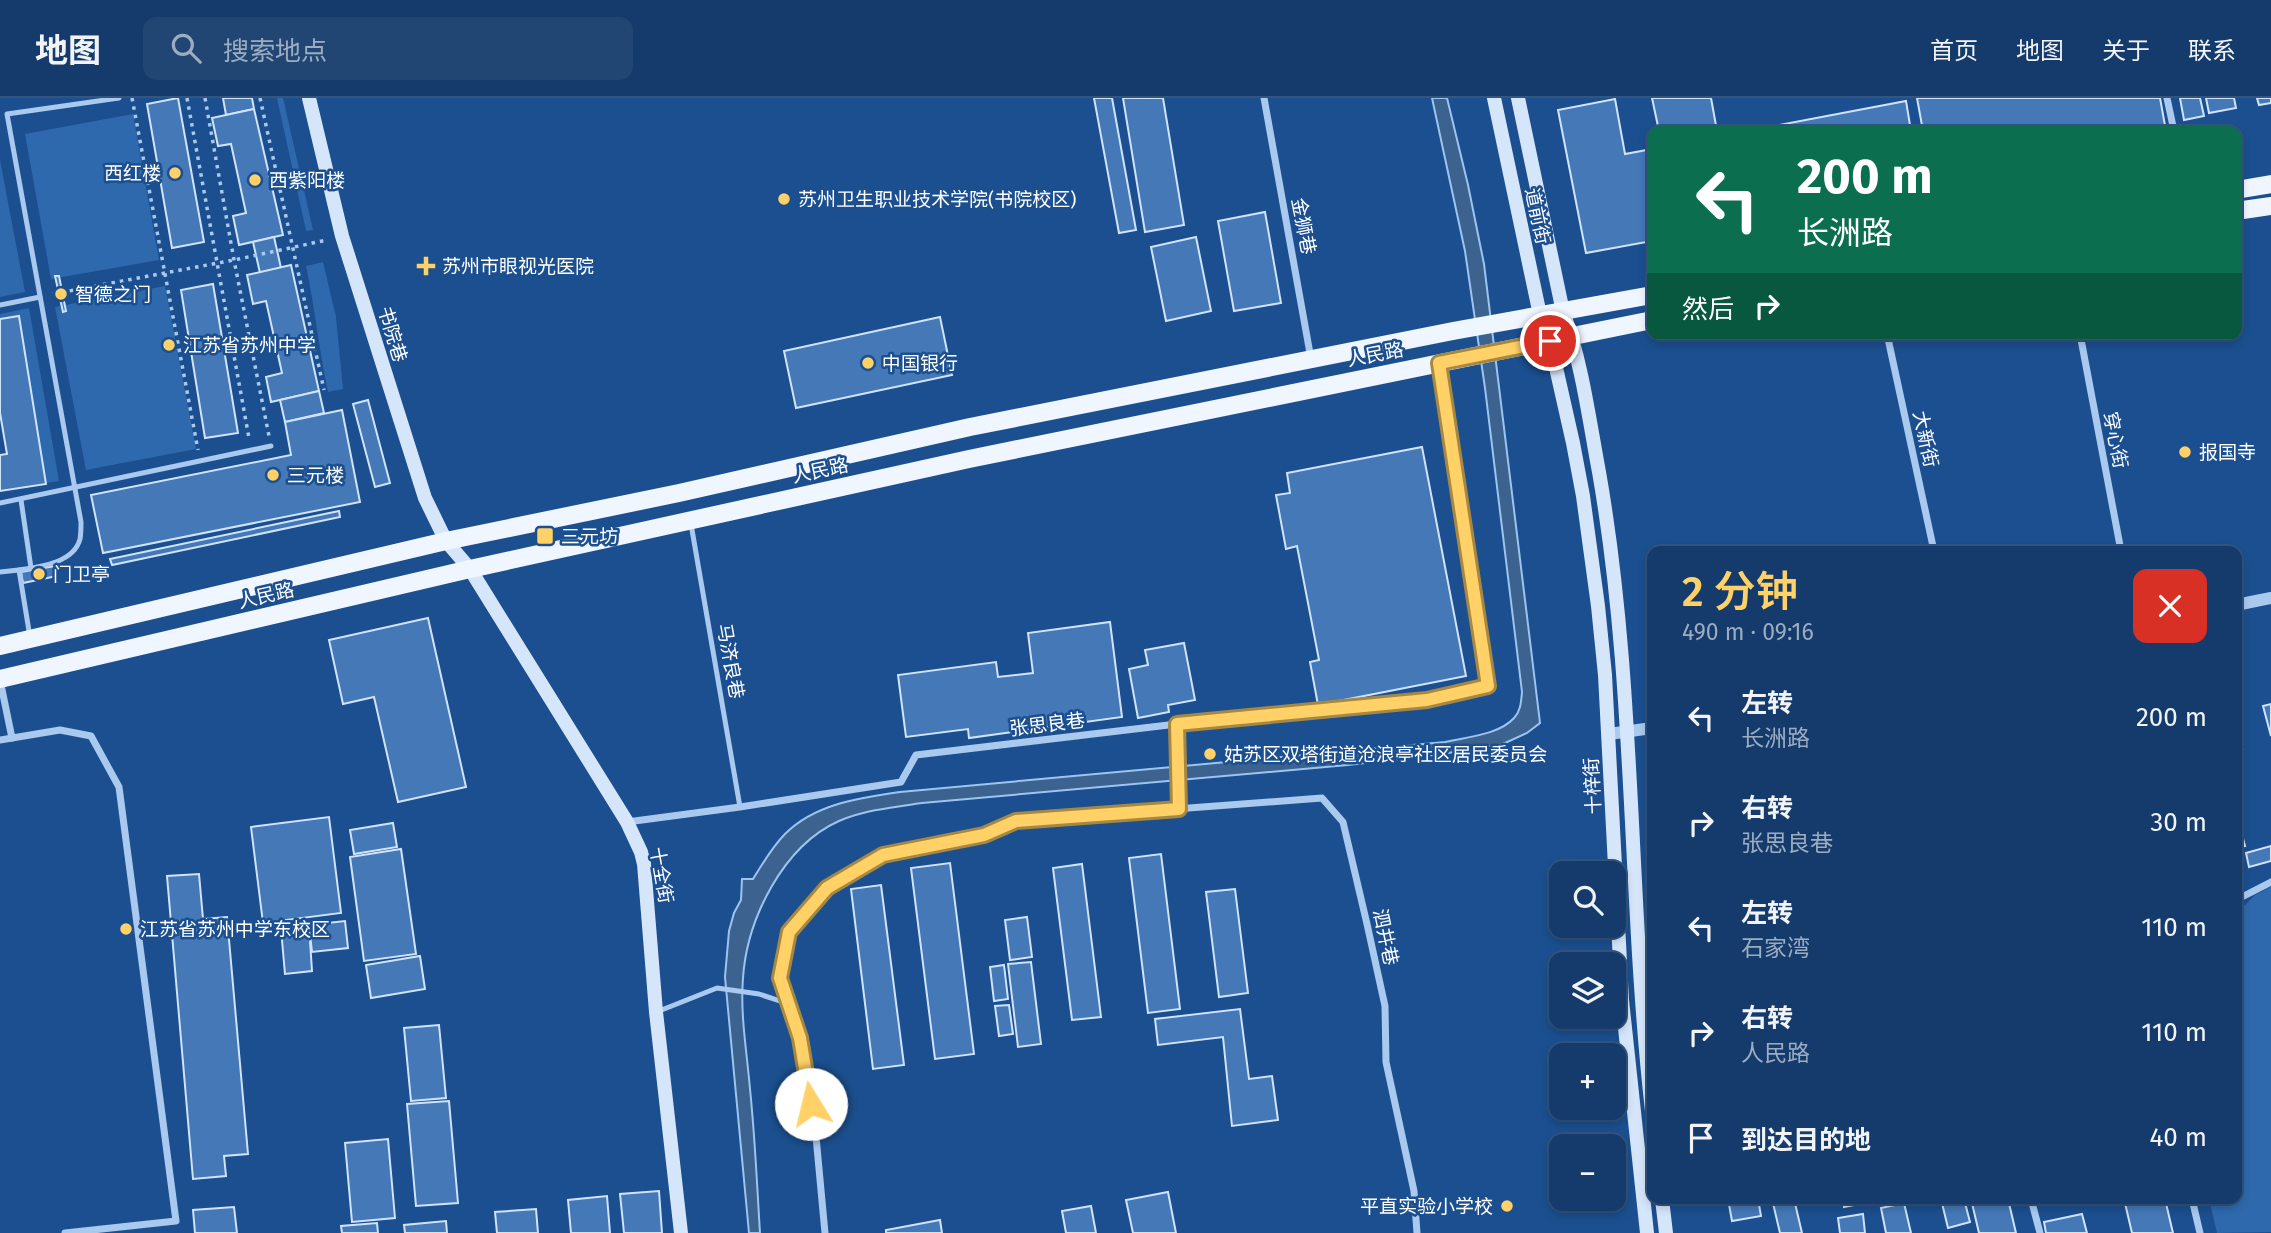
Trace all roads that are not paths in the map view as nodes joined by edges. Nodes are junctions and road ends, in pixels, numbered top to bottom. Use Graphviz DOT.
graph roads {
  1 [pos="119,98"];
  2 [pos="309,98"];
  3 [pos="1264,98"];
  4 [pos="1494,98"];
  5 [pos="1518,98"];
  6 [pos="2167,98"];
  7 [pos="4,115"];
  8 [pos="2173,126"];
  9 [pos="2271,184"];
  10 [pos="2242,189"];
  11 [pos="2271,206"];
  12 [pos="2242,210"];
  13 [pos="1647,296"];
  14 [pos="40,297"];
  15 [pos="0,305"];
  16 [pos="1563,312"];
  17 [pos="1539,315"];
  18 [pos="1647,321"];
  19 [pos="1572,335"];
  20 [pos="1888,340"];
  21 [pos="2081,340"];
  22 [pos="1550,341"];
  23 [pos="1311,360"];
  24 [pos="1444,362"];
  25 [pos="271,446"];
  26 [pos="75,488"];
  27 [pos="20,500"];
  28 [pos="0,503"];
  29 [pos="691,519"];
  30 [pos="446,541"];
  31 [pos="1933,546"];
  32 [pos="2121,546"];
  33 [pos="31,568"];
  34 [pos="470,569"];
  35 [pos="19,570"];
  36 [pos="0,572"];
  37 [pos="2271,597"];
  38 [pos="2242,604"];
  39 [pos="30,640"];
  40 [pos="0,646"];
  41 [pos="0,679"];
  42 [pos="1177,724"];
  43 [pos="1647,728"];
  44 [pos="1628,733"];
  45 [pos="1609,734"];
  46 [pos="12,738"];
  47 [pos="0,740"];
  48 [pos="740,807"];
  49 [pos="1179,809"];
  50 [pos="627,822"];
  51 [pos="2271,882"];
  52 [pos="2242,897"];
  53 [pos="789,1004"];
  54 [pos="656,1012"];
  55 [pos="1647,1018"];
  56 [pos="1663,1204"];
  57 [pos="2032,1204"];
  58 [pos="2193,1204"];
  59 [pos="65,1233"];
  60 [pos="681,1233"];
  61 [pos="825,1233"];
  62 [pos="1417,1233"];
  63 [pos="1647,1233"];
  64 [pos="1666,1233"];
  65 [pos="2040,1233"];
  66 [pos="2200,1233"];
  1 -- 7 [label="lane"];
  2 -- 30 [label="main road, 书院巷"];
  3 -- 23 [label="street, 金狮巷"];
  4 -- 17 [label="main road, 道前街"];
  5 -- 16 [label="main road, 道前街"];
  6 -- 8 [label="street"];
  7 -- 14 [label="lane"];
  9 -- 10 [label="main road"];
  11 -- 12 [label="main road"];
  13 -- 16 [label="main road, 人民路"];
  14 -- 15 [label="lane"];
  14 -- 26 [label="lane"];
  16 -- 17 [label="main road, 人民路"];
  16 -- 19 [label="main road, 道前街"];
  17 -- 22 [label="main road, 道前街"];
  17 -- 23 [label="main road, 人民路"];
  18 -- 19 [label="main road, 人民路"];
  19 -- 22 [label="main road, 人民路"];
  19 -- 44 [label="main road, 十梓街"];
  20 -- 31 [label="street, 大新街"];
  21 -- 32 [label="street, 穿心街"];
  22 -- 24 [label="main road, 人民路"];
  22 -- 45 [label="main road, 十梓街"];
  23 -- 30 [label="main road, 人民路"];
  24 -- 29 [label="main road, 人民路"];
  24 -- 42 [label="street, 张思良巷"];
  25 -- 26 [label="lane"];
  26 -- 27 [label="lane"];
  26 -- 33 [label="lane"];
  27 -- 28 [label="lane"];
  27 -- 33 [label="lane"];
  29 -- 34 [label="main road, 人民路"];
  29 -- 48 [label="lane, 马济良巷"];
  30 -- 34 [label="main road, 书院巷"];
  30 -- 39 [label="main road, 人民路"];
  33 -- 35 [label="lane"];
  34 -- 41 [label="main road, 人民路"];
  34 -- 50 [label="main road, 十全街"];
  35 -- 36 [label="lane"];
  35 -- 39 [label="lane"];
  37 -- 38 [label="street"];
  39 -- 40 [label="main road, 人民路"];
  41 -- 46 [label="street"];
  42 -- 48 [label="street, 张思良巷"];
  42 -- 49 [label="street"];
  43 -- 44 [label="street"];
  44 -- 45 [label="street"];
  44 -- 55 [label="main road, 十梓街"];
  45 -- 63 [label="main road, 十梓街"];
  46 -- 47 [label="street"];
  46 -- 59 [label="street"];
  48 -- 50 [label="street, 张思良巷"];
  49 -- 53 [label="street"];
  49 -- 62 [label="street, 泗井巷"];
  50 -- 54 [label="main road, 十全街"];
  51 -- 52 [label="street"];
  53 -- 54 [label="lane"];
  53 -- 61 [label="street"];
  54 -- 60 [label="main road, 十全街"];
  56 -- 64 [label="main road"];
  57 -- 65 [label="street"];
  58 -- 66 [label="street"];
}
